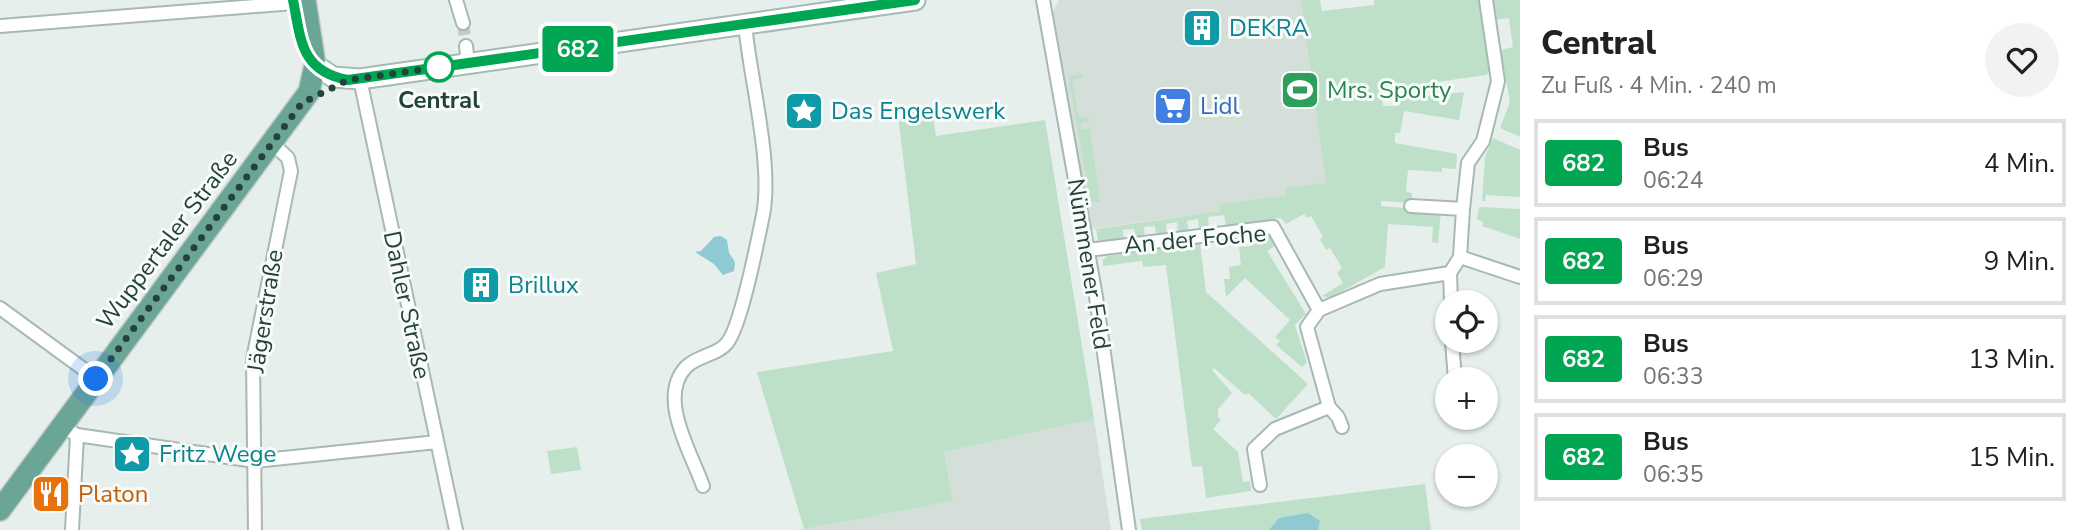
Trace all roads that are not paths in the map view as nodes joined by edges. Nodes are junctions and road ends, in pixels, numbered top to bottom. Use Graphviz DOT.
graph roads {
  1 [pos="456,0"];
  2 [pos="915,0"];
  3 [pos="1043,0"];
  4 [pos="1486,0"];
  5 [pos="291,2"];
  6 [pos="463,23"];
  7 [pos="746,24"];
  8 [pos="0,26"];
  9 [pos="302,44"];
  10 [pos="315,65"];
  11 [pos="354,79"];
  12 [pos="302,103"];
  13 [pos="272,143"];
  14 [pos="1411,206"];
  15 [pos="1463,209"];
  16 [pos="1088,250"];
  17 [pos="1460,257"];
  18 [pos="1450,273"];
  19 [pos="1520,277"];
  20 [pos="1451,290"];
  21 [pos="0,308"];
  22 [pos="1320,310"];
  23 [pos="96,379"];
  24 [pos="1329,407"];
  25 [pos="1342,427"];
  26 [pos="70,431"];
  27 [pos="436,442"];
  28 [pos="255,461"];
  29 [pos="1260,485"];
  30 [pos="703,486"];
  31 [pos="0,510"];
  32 [pos="72,530"];
  33 [pos="255,530"];
  34 [pos="456,530"];
  35 [pos="1129,530"];
  1 -- 6 [label="street"];
  2 -- 7 [label="main road"];
  3 -- 16 [label="street, Nümmener Feld"];
  4 -- 15 [label="street"];
  5 -- 8 [label="street"];
  5 -- 9 [label="main road"];
  5 -- 10 [label="main road"];
  7 -- 11 [label="main road"];
  7 -- 30 [label="street"];
  9 -- 10 [label="main road"];
  9 -- 12 [label="main road"];
  10 -- 11 [label="main road"];
  10 -- 12 [label="main road, Wuppertaler Straße"];
  11 -- 12 [label="main road"];
  11 -- 27 [label="street, Dahler Straße"];
  12 -- 13 [label="main road, Wuppertaler Straße"];
  13 -- 23 [label="main road, Wuppertaler Straße"];
  13 -- 28 [label="street, Jägerstraße"];
  14 -- 15 [label="street"];
  15 -- 17 [label="street"];
  16 -- 22 [label="street, An der Foche"];
  16 -- 35 [label="street, Nümmener Feld"];
  17 -- 18 [label="street"];
  17 -- 19 [label="street"];
  18 -- 20 [label="street"];
  18 -- 22 [label="street"];
  21 -- 23 [label="street"];
  22 -- 24 [label="street"];
  23 -- 26 [label="main road, Wuppertaler Straße"];
  24 -- 25 [label="street"];
  24 -- 29 [label="street"];
  26 -- 28 [label="street"];
  26 -- 31 [label="main road, Wuppertaler Straße"];
  26 -- 32 [label="street"];
  27 -- 28 [label="street"];
  27 -- 34 [label="street, Dahler Straße"];
  28 -- 33 [label="street, Jägerstraße"];
}
